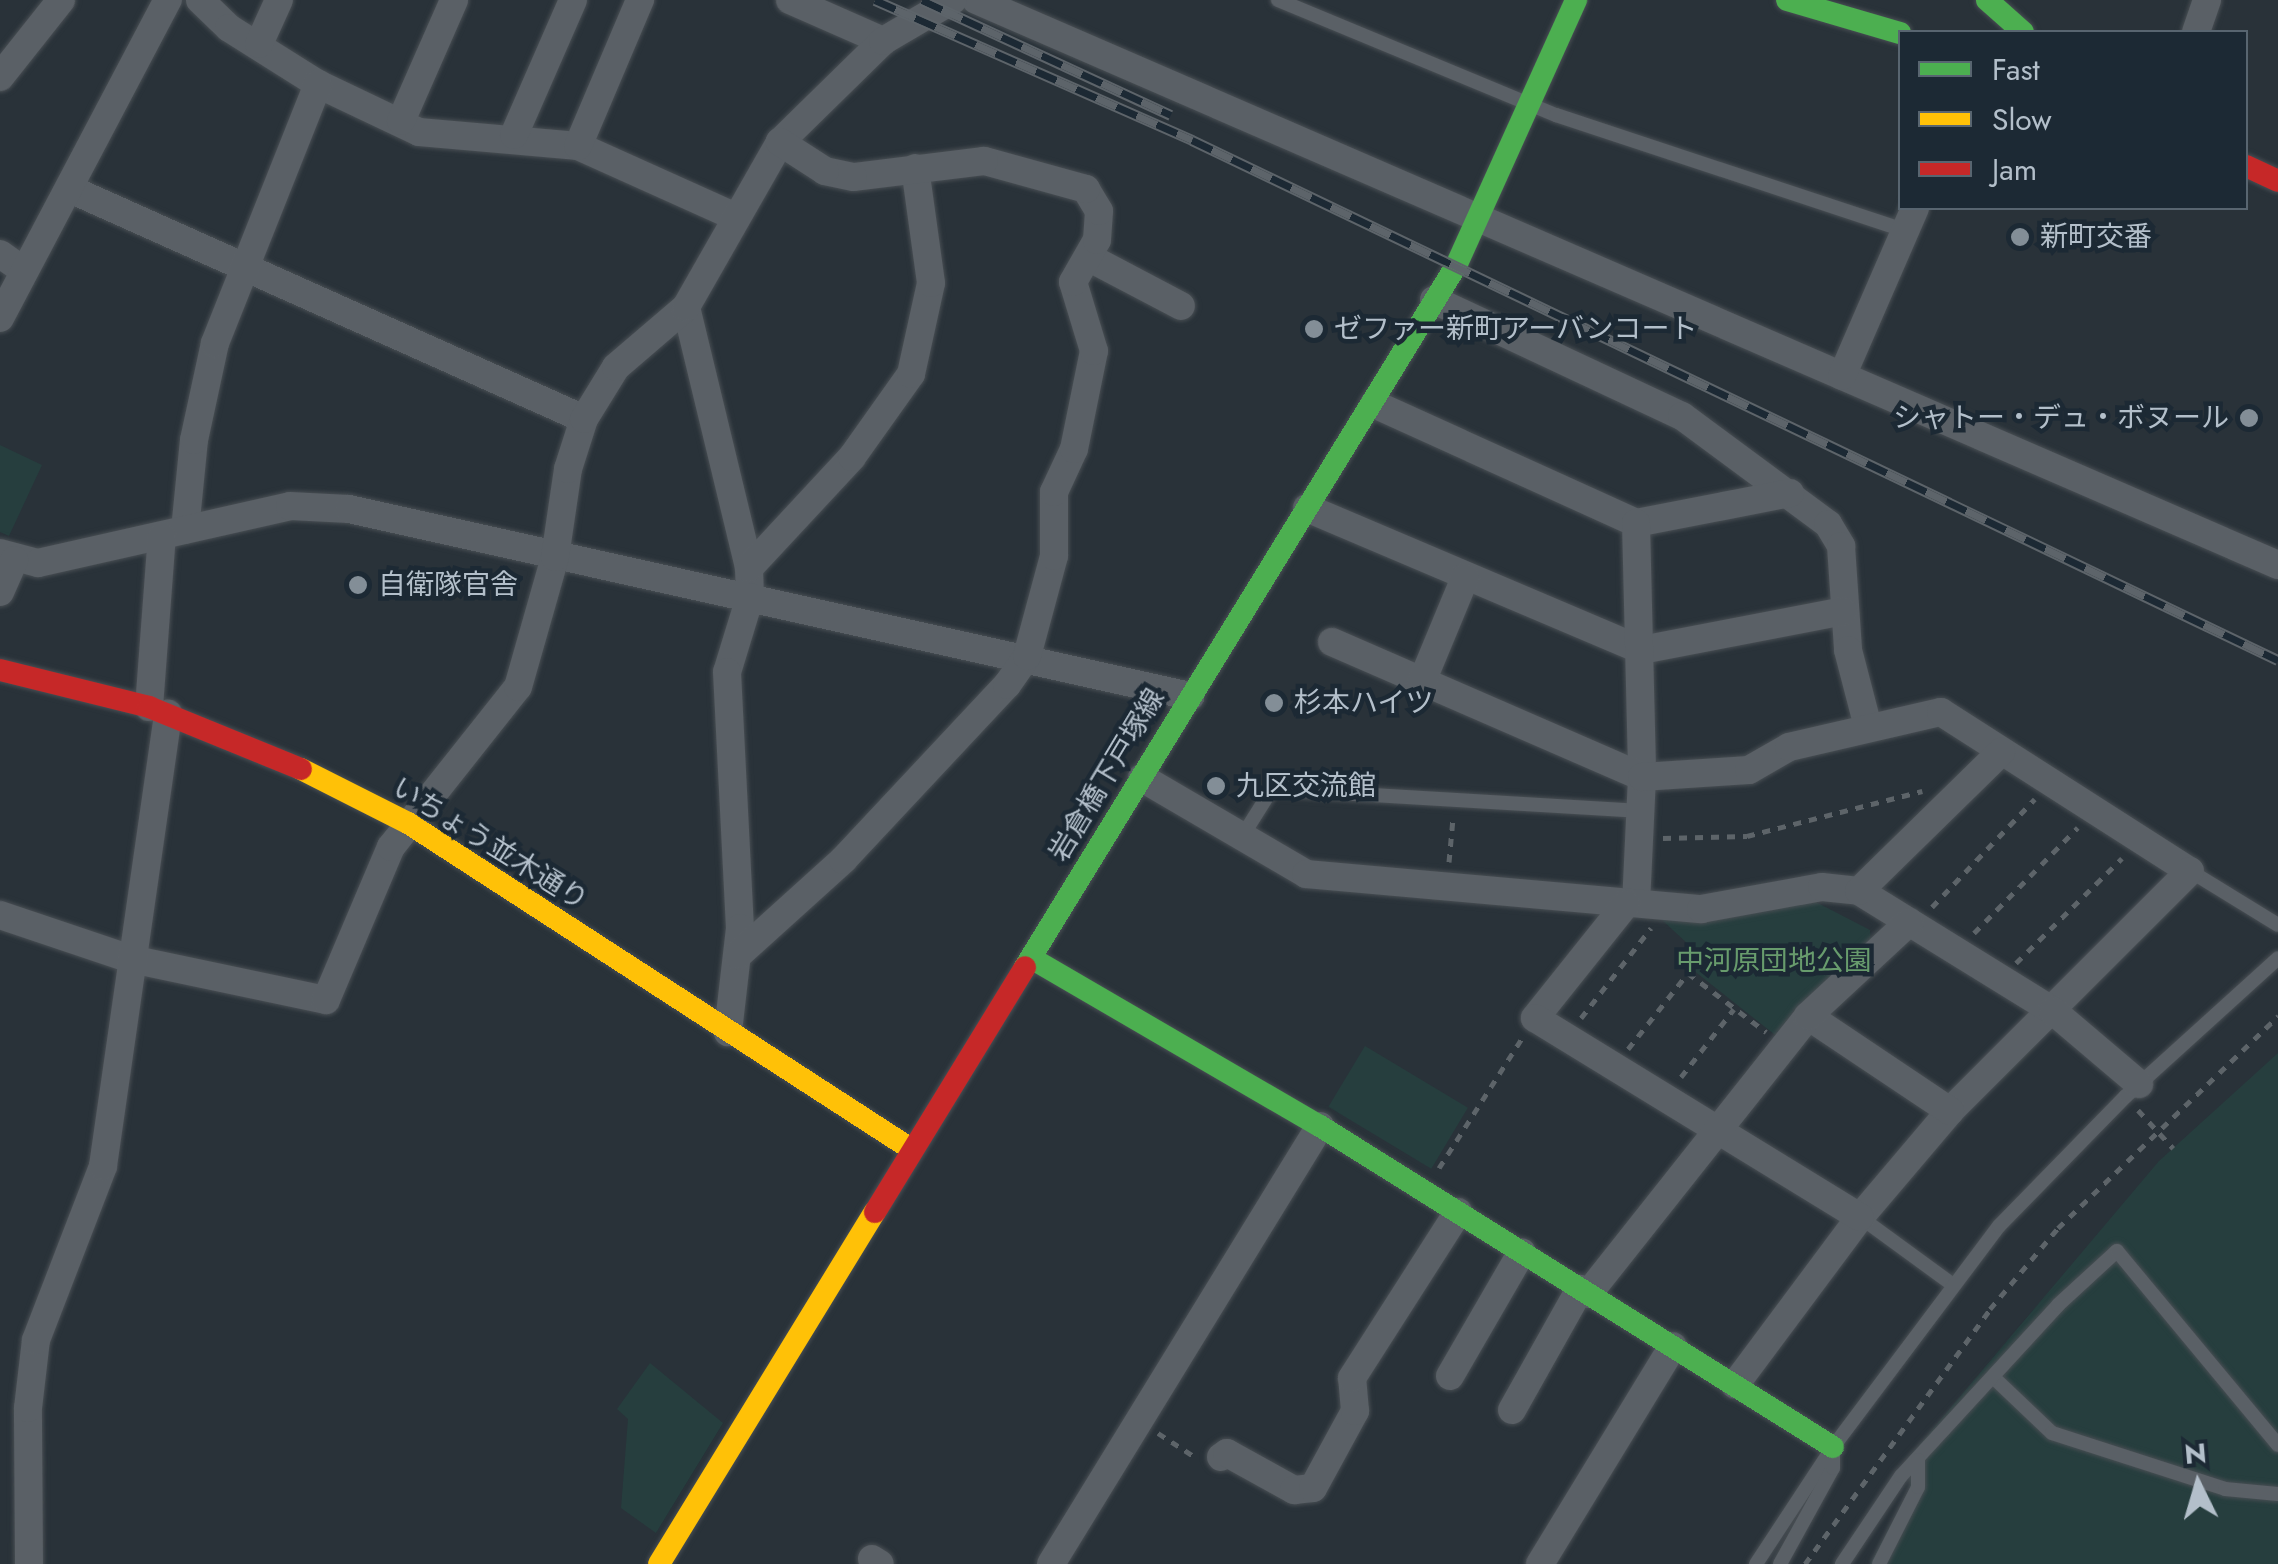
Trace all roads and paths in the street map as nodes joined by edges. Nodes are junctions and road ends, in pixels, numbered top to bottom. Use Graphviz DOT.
graph roads {
  1 [pos="60,0"];
  2 [pos="168,0"];
  3 [pos="200,0"];
  4 [pos="279,0"];
  5 [pos="454,0"];
  6 [pos="573,0"];
  7 [pos="640,0"];
  8 [pos="790,0"];
  9 [pos="953,0"];
  10 [pos="976,0"];
  11 [pos="1278,0"];
  12 [pos="1576,0"];
  13 [pos="1787,0"];
  14 [pos="1987,0"];
  15 [pos="2208,0"];
  16 [pos="2021,30"];
  17 [pos="2197,30"];
  18 [pos="1898,32"];
  19 [pos="883,41"];
  20 [pos="259,44"];
  21 [pos="0,77"];
  22 [pos="318,84"];
  23 [pos="1532,106"];
  24 [pos="401,121"];
  25 [pos="514,136"];
  26 [pos="780,142"];
  27 [pos="578,146"];
  28 [pos="2248,167"];
  29 [pos="915,168"];
  30 [pos="2278,181"];
  31 [pos="70,189"];
  32 [pos="736,217"];
  33 [pos="1483,218"];
  34 [pos="1909,219"];
  35 [pos="0,254"];
  36 [pos="1088,257"];
  37 [pos="245,269"];
  38 [pos="24,270"];
  39 [pos="1434,300"];
  40 [pos="1181,306"];
  41 [pos="686,307"];
  42 [pos="0,318"];
  43 [pos="1842,376"];
  44 [pos="1374,404"];
  45 [pos="584,418"];
  46 [pos="1790,493"];
  47 [pos="1307,508"];
  48 [pos="1636,523"];
  49 [pos="173,533"];
  50 [pos="555,556"];
  51 [pos="7,557"];
  52 [pos="2278,565"];
  53 [pos="749,568"];
  54 [pos="1465,578"];
  55 [pos="0,592"];
  56 [pos="750,597"];
  57 [pos="1843,611"];
  58 [pos="1332,642"];
  59 [pos="1641,650"];
  60 [pos="1026,656"];
  61 [pos="0,670"];
  62 [pos="1420,684"];
  63 [pos="1190,696"];
  64 [pos="159,710"];
  65 [pos="1868,726"];
  66 [pos="2001,752"];
  67 [pos="1642,777"];
  68 [pos="1142,778"];
  69 [pos="1974,778"];
  70 [pos="2051,783"];
  71 [pos="1455,801"];
  72 [pos="2094,810"];
  73 [pos="408,823"];
  74 [pos="1640,825"];
  75 [pos="1243,836"];
  76 [pos="2142,838"];
  77 [pos="2190,871"];
  78 [pos="1446,885"];
  79 [pos="1859,891"];
  80 [pos="1631,903"];
  81 [pos="1668,906"];
  82 [pos="0,915"];
  83 [pos="1912,924"];
  84 [pos="2278,925"];
  85 [pos="1956,951"];
  86 [pos="738,955"];
  87 [pos="1031,958"];
  88 [pos="2278,958"];
  89 [pos="131,959"];
  90 [pos="2000,978"];
  91 [pos="1734,1009"];
  92 [pos="2053,1011"];
  93 [pos="1808,1016"];
  94 [pos="2278,1016"];
  95 [pos="1534,1018"];
  96 [pos="728,1032"];
  97 [pos="1566,1038"];
  98 [pos="1784,1046"];
  99 [pos="1613,1068"];
  100 [pos="2133,1090"];
  101 [pos="1663,1100"];
  102 [pos="1950,1111"];
  103 [pos="1320,1126"];
  104 [pos="2156,1129"];
  105 [pos="1716,1133"];
  106 [pos="2174,1148"];
  107 [pos="911,1149"];
  108 [pos="1424,1191"];
  109 [pos="1458,1212"];
  110 [pos="1860,1217"];
  111 [pos="1522,1252"];
  112 [pos="1952,1284"];
  113 [pos="1584,1291"];
  114 [pos="1673,1346"];
  115 [pos="1450,1376"];
  116 [pos="1993,1377"];
  117 [pos="1735,1385"];
  118 [pos="1512,1410"];
  119 [pos="1139,1421"];
  120 [pos="2278,1445"];
  121 [pos="1832,1447"];
  122 [pos="1221,1457"];
  123 [pos="1918,1460"];
  124 [pos="2278,1494"];
  125 [pos="664,1562"];
  126 [pos="29,1564"];
  127 [pos="1050,1564"];
  128 [pos="1540,1564"];
  129 [pos="1756,1564"];
  130 [pos="1780,1564"];
  131 [pos="1805,1564"];
  132 [pos="1842,1564"];
  133 [pos="1879,1564"];
  1 -- 21 [label="street"];
  2 -- 31 [label="street"];
  3 -- 20 [label="street"];
  4 -- 20 [label="street"];
  5 -- 24 [label="street"];
  6 -- 25 [label="street"];
  7 -- 27 [label="street"];
  8 -- 19 [label="street"];
  9 -- 19 [label="street"];
  10 -- 33 [label="street"];
  11 -- 23 [label="lane"];
  12 -- 23 [label="main road, 岩倉橋下戸塚線"];
  13 -- 18 [label="main road"];
  14 -- 16 [label="main road"];
  15 -- 17 [label="street"];
  19 -- 26 [label="street"];
  20 -- 22 [label="street"];
  22 -- 24 [label="street"];
  22 -- 37 [label="street"];
  23 -- 33 [label="main road, 岩倉橋下戸塚線"];
  23 -- 34 [label="lane"];
  24 -- 25 [label="street"];
  25 -- 27 [label="street"];
  26 -- 29 [label="street"];
  26 -- 32 [label="street"];
  27 -- 32 [label="street"];
  28 -- 30 [label="main road"];
  29 -- 36 [label="street"];
  29 -- 53 [label="street"];
  31 -- 37 [label="street"];
  31 -- 38 [label="street"];
  32 -- 41 [label="street"];
  33 -- 39 [label="main road, 岩倉橋下戸塚線"];
  33 -- 43 [label="street"];
  34 -- 43 [label="street"];
  35 -- 38 [label="street"];
  36 -- 40 [label="street"];
  36 -- 60 [label="street"];
  37 -- 45 [label="street"];
  37 -- 49 [label="street"];
  38 -- 42 [label="street"];
  39 -- 44 [label="main road, 岩倉橋下戸塚線"];
  39 -- 46 [label="street"];
  41 -- 45 [label="street"];
  41 -- 53 [label="street"];
  43 -- 52 [label="street"];
  44 -- 47 [label="main road, 岩倉橋下戸塚線"];
  44 -- 48 [label="street"];
  45 -- 50 [label="street"];
  46 -- 48 [label="street"];
  46 -- 57 [label="street"];
  47 -- 54 [label="street"];
  47 -- 63 [label="main road, 岩倉橋下戸塚線"];
  48 -- 59 [label="street"];
  49 -- 50 [label="street"];
  49 -- 51 [label="street"];
  49 -- 64 [label="street"];
  50 -- 56 [label="street"];
  50 -- 73 [label="street"];
  51 -- 55 [label="street"];
  53 -- 56 [label="street"];
  54 -- 59 [label="street"];
  54 -- 62 [label="street"];
  56 -- 60 [label="street"];
  56 -- 86 [label="street"];
  57 -- 59 [label="street"];
  57 -- 65 [label="street"];
  58 -- 62 [label="street"];
  59 -- 67 [label="street"];
  60 -- 63 [label="street"];
  60 -- 86 [label="street"];
  61 -- 64 [label="main road, いちょう並木通り"];
  62 -- 67 [label="street"];
  63 -- 68 [label="main road, 岩倉橋下戸塚線"];
  64 -- 73 [label="main road, いちょう並木通り"];
  64 -- 89 [label="street"];
  65 -- 66 [label="street"];
  65 -- 67 [label="street"];
  66 -- 69 [label="street"];
  66 -- 70 [label="street"];
  67 -- 74 [label="street"];
  68 -- 75 [label="street"];
  68 -- 87 [label="main road, 岩倉橋下戸塚線"];
  69 -- 74 [label="path"];
  69 -- 79 [label="street"];
  70 -- 72 [label="street"];
  70 -- 83 [label="path"];
  71 -- 74 [label="lane"];
  71 -- 75 [label="lane"];
  71 -- 78 [label="path"];
  72 -- 76 [label="street"];
  72 -- 85 [label="path"];
  73 -- 89 [label="street"];
  73 -- 96 [label="main road, いちょう並木通り"];
  74 -- 80 [label="street"];
  75 -- 78 [label="street"];
  76 -- 77 [label="street"];
  76 -- 90 [label="path"];
  77 -- 84 [label="lane"];
  77 -- 92 [label="street"];
  78 -- 80 [label="street"];
  79 -- 81 [label="street"];
  79 -- 83 [label="street"];
  80 -- 81 [label="street"];
  80 -- 95 [label="street"];
  81 -- 97 [label="path"];
  82 -- 89 [label="street"];
  83 -- 85 [label="street"];
  83 -- 93 [label="street"];
  85 -- 90 [label="street"];
  86 -- 96 [label="street"];
  87 -- 103 [label="main road"];
  87 -- 107 [label="main road, 岩倉橋下戸塚線"];
  88 -- 100 [label="lane"];
  89 -- 126 [label="street"];
  90 -- 92 [label="street"];
  91 -- 98 [label="path"];
  91 -- 99 [label="path"];
  91 -- 101 [label="path"];
  92 -- 100 [label="street"];
  92 -- 102 [label="street"];
  93 -- 98 [label="street"];
  93 -- 102 [label="street"];
  94 -- 104 [label="path"];
  95 -- 97 [label="street"];
  95 -- 108 [label="path"];
  96 -- 107 [label="main road, いちょう並木通り"];
  97 -- 99 [label="street"];
  98 -- 105 [label="street"];
  99 -- 101 [label="street"];
  100 -- 104 [label="path"];
  100 -- 112 [label="lane"];
  101 -- 105 [label="street"];
  102 -- 110 [label="street"];
  103 -- 108 [label="main road"];
  103 -- 119 [label="street"];
  104 -- 106 [label="path"];
  104 -- 131 [label="path"];
  105 -- 110 [label="street"];
  105 -- 113 [label="street"];
  107 -- 125 [label="main road, 岩倉橋下戸塚線"];
  108 -- 109 [label="main road"];
  109 -- 111 [label="main road"];
  109 -- 122 [label="street"];
  110 -- 112 [label="lane"];
  110 -- 117 [label="street"];
  111 -- 113 [label="main road"];
  111 -- 115 [label="street"];
  112 -- 121 [label="lane"];
  113 -- 114 [label="main road"];
  113 -- 118 [label="street"];
  114 -- 117 [label="main road"];
  114 -- 128 [label="street"];
  116 -- 120 [label="lane"];
  116 -- 123 [label="lane"];
  116 -- 124 [label="lane"];
  117 -- 121 [label="main road"];
  119 -- 122 [label="path"];
  119 -- 127 [label="street"];
  121 -- 129 [label="lane"];
  121 -- 130 [label="lane"];
  123 -- 132 [label="lane"];
  123 -- 133 [label="lane"];
}
